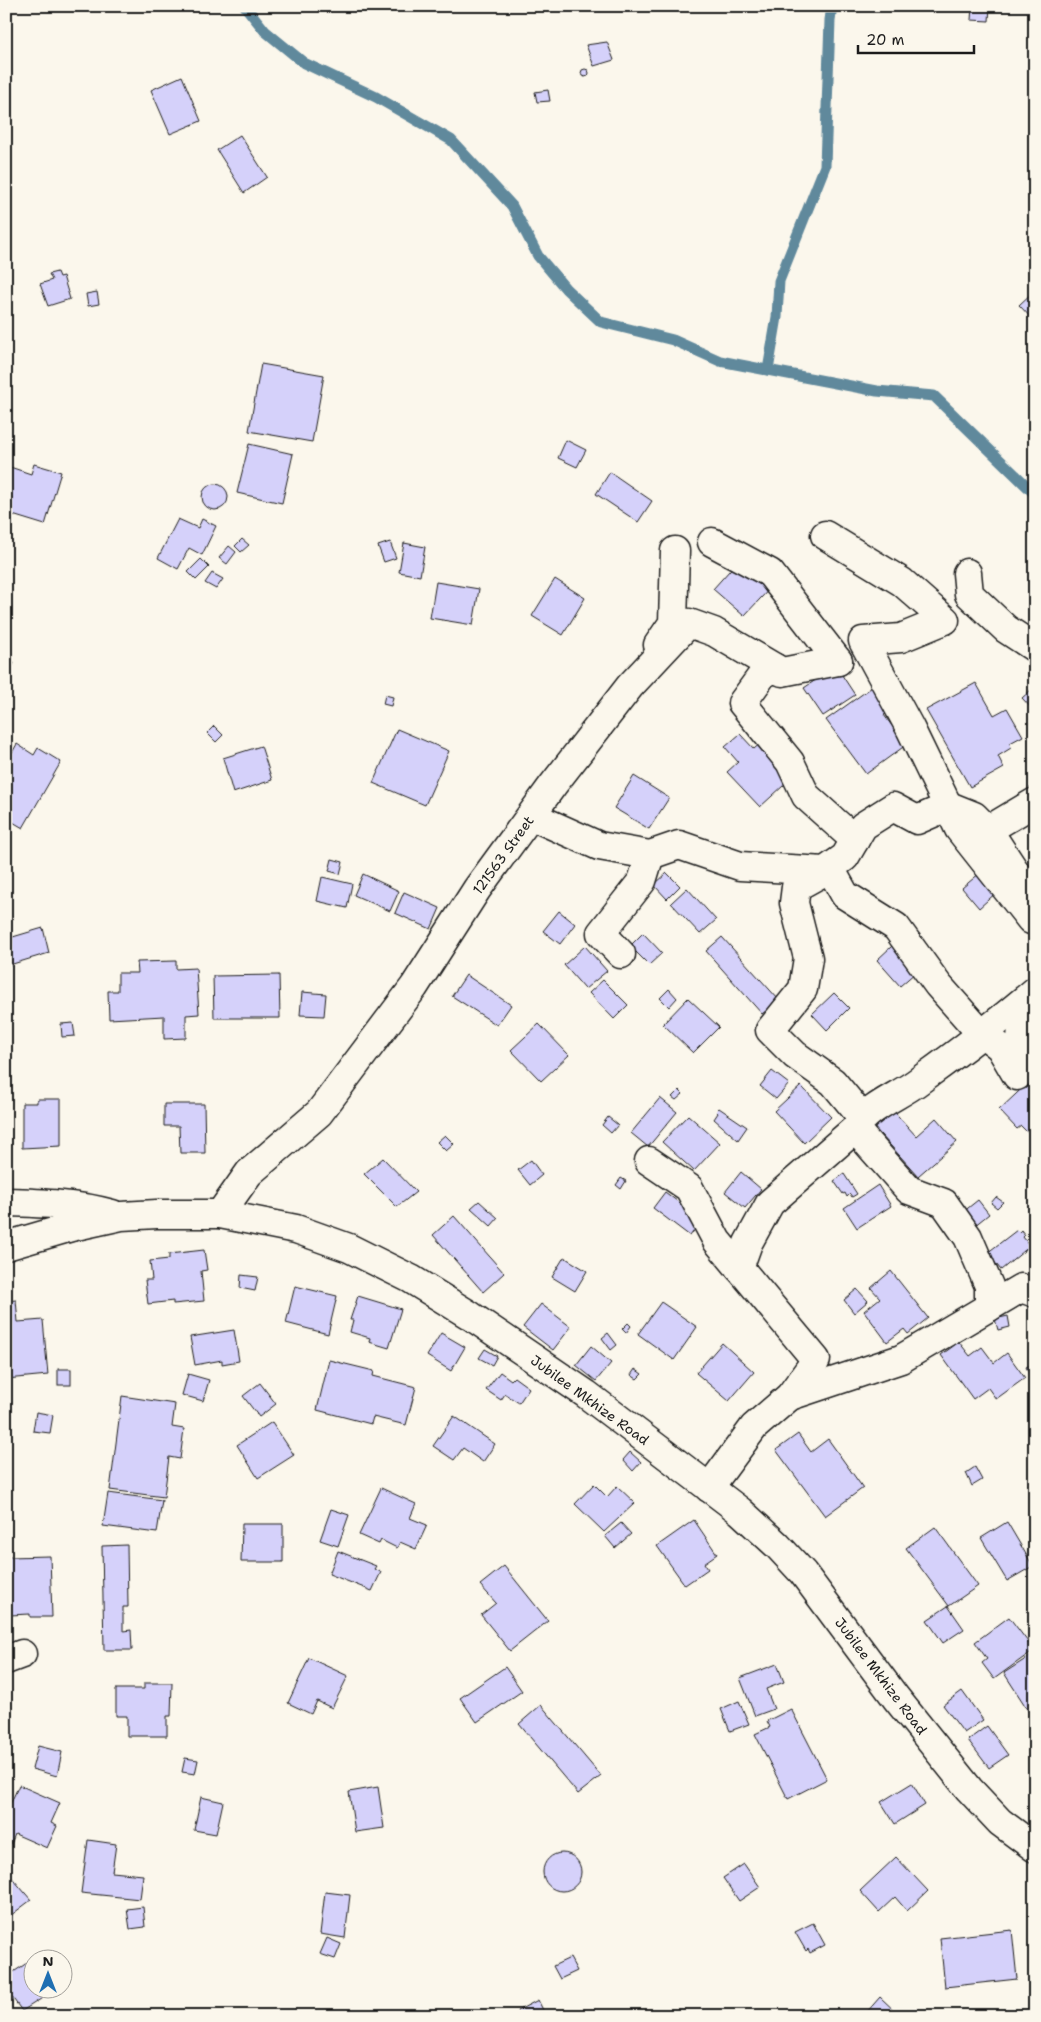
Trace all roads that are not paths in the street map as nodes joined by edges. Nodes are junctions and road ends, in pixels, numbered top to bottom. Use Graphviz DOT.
graph roads {
  1 [pos="825,535"];
  2 [pos="712,542"];
  3 [pos="675,551"];
  4 [pos="967,573"];
  5 [pos="863,641"];
  6 [pos="1035,648"];
  7 [pos="838,661"];
  8 [pos="775,668"];
  9 [pos="630,686"];
  10 [pos="1035,802"];
  11 [pos="949,806"];
  12 [pos="532,816"];
  13 [pos="988,830"];
  14 [pos="855,840"];
  15 [pos="650,855"];
  16 [pos="827,869"];
  17 [pos="1035,906"];
  18 [pos="1035,918"];
  19 [pos="621,954"];
  20 [pos="1035,990"];
  21 [pos="1035,994"];
  22 [pos="984,1034"];
  23 [pos="1026,1077"];
  24 [pos="859,1123"];
  25 [pos="649,1161"];
  26 [pos="6,1202"];
  27 [pos="220,1214"];
  28 [pos="121,1216"];
  29 [pos="6,1246"];
  30 [pos="739,1268"];
  31 [pos="1035,1293"];
  32 [pos="989,1307"];
  33 [pos="790,1396"];
  34 [pos="709,1488"];
  35 [pos="1035,1848"];
  1 -- 5 [label="street"];
  2 -- 7 [label="street"];
  3 -- 9 [label="street"];
  4 -- 6 [label="street"];
  5 -- 7 [label="street"];
  5 -- 11 [label="street"];
  7 -- 8 [label="street, 121563 Street"];
  8 -- 9 [label="street, 121563 Street"];
  8 -- 14 [label="street"];
  9 -- 12 [label="street, 121563 Street"];
  10 -- 13 [label="street"];
  11 -- 13 [label="street"];
  11 -- 14 [label="street"];
  11 -- 18 [label="street"];
  12 -- 15 [label="street"];
  12 -- 27 [label="street, 121563 Street"];
  13 -- 17 [label="street"];
  14 -- 16 [label="street"];
  15 -- 16 [label="street"];
  15 -- 19 [label="street"];
  16 -- 22 [label="street"];
  16 -- 24 [label="street"];
  20 -- 22 [label="street"];
  21 -- 23 [label="street"];
  22 -- 23 [label="street"];
  22 -- 24 [label="street"];
  24 -- 30 [label="street"];
  24 -- 32 [label="street"];
  25 -- 30 [label="street"];
  26 -- 28 [label="street"];
  27 -- 28 [label="street, Jubilee Mkhize Road"];
  27 -- 34 [label="street, Jubilee Mkhize Road"];
  28 -- 29 [label="street, Jubilee Mkhize Road"];
  30 -- 33 [label="street"];
  31 -- 32 [label="street"];
  32 -- 33 [label="street"];
  33 -- 34 [label="street"];
  34 -- 35 [label="street, Jubilee Mkhize Road"];
}
